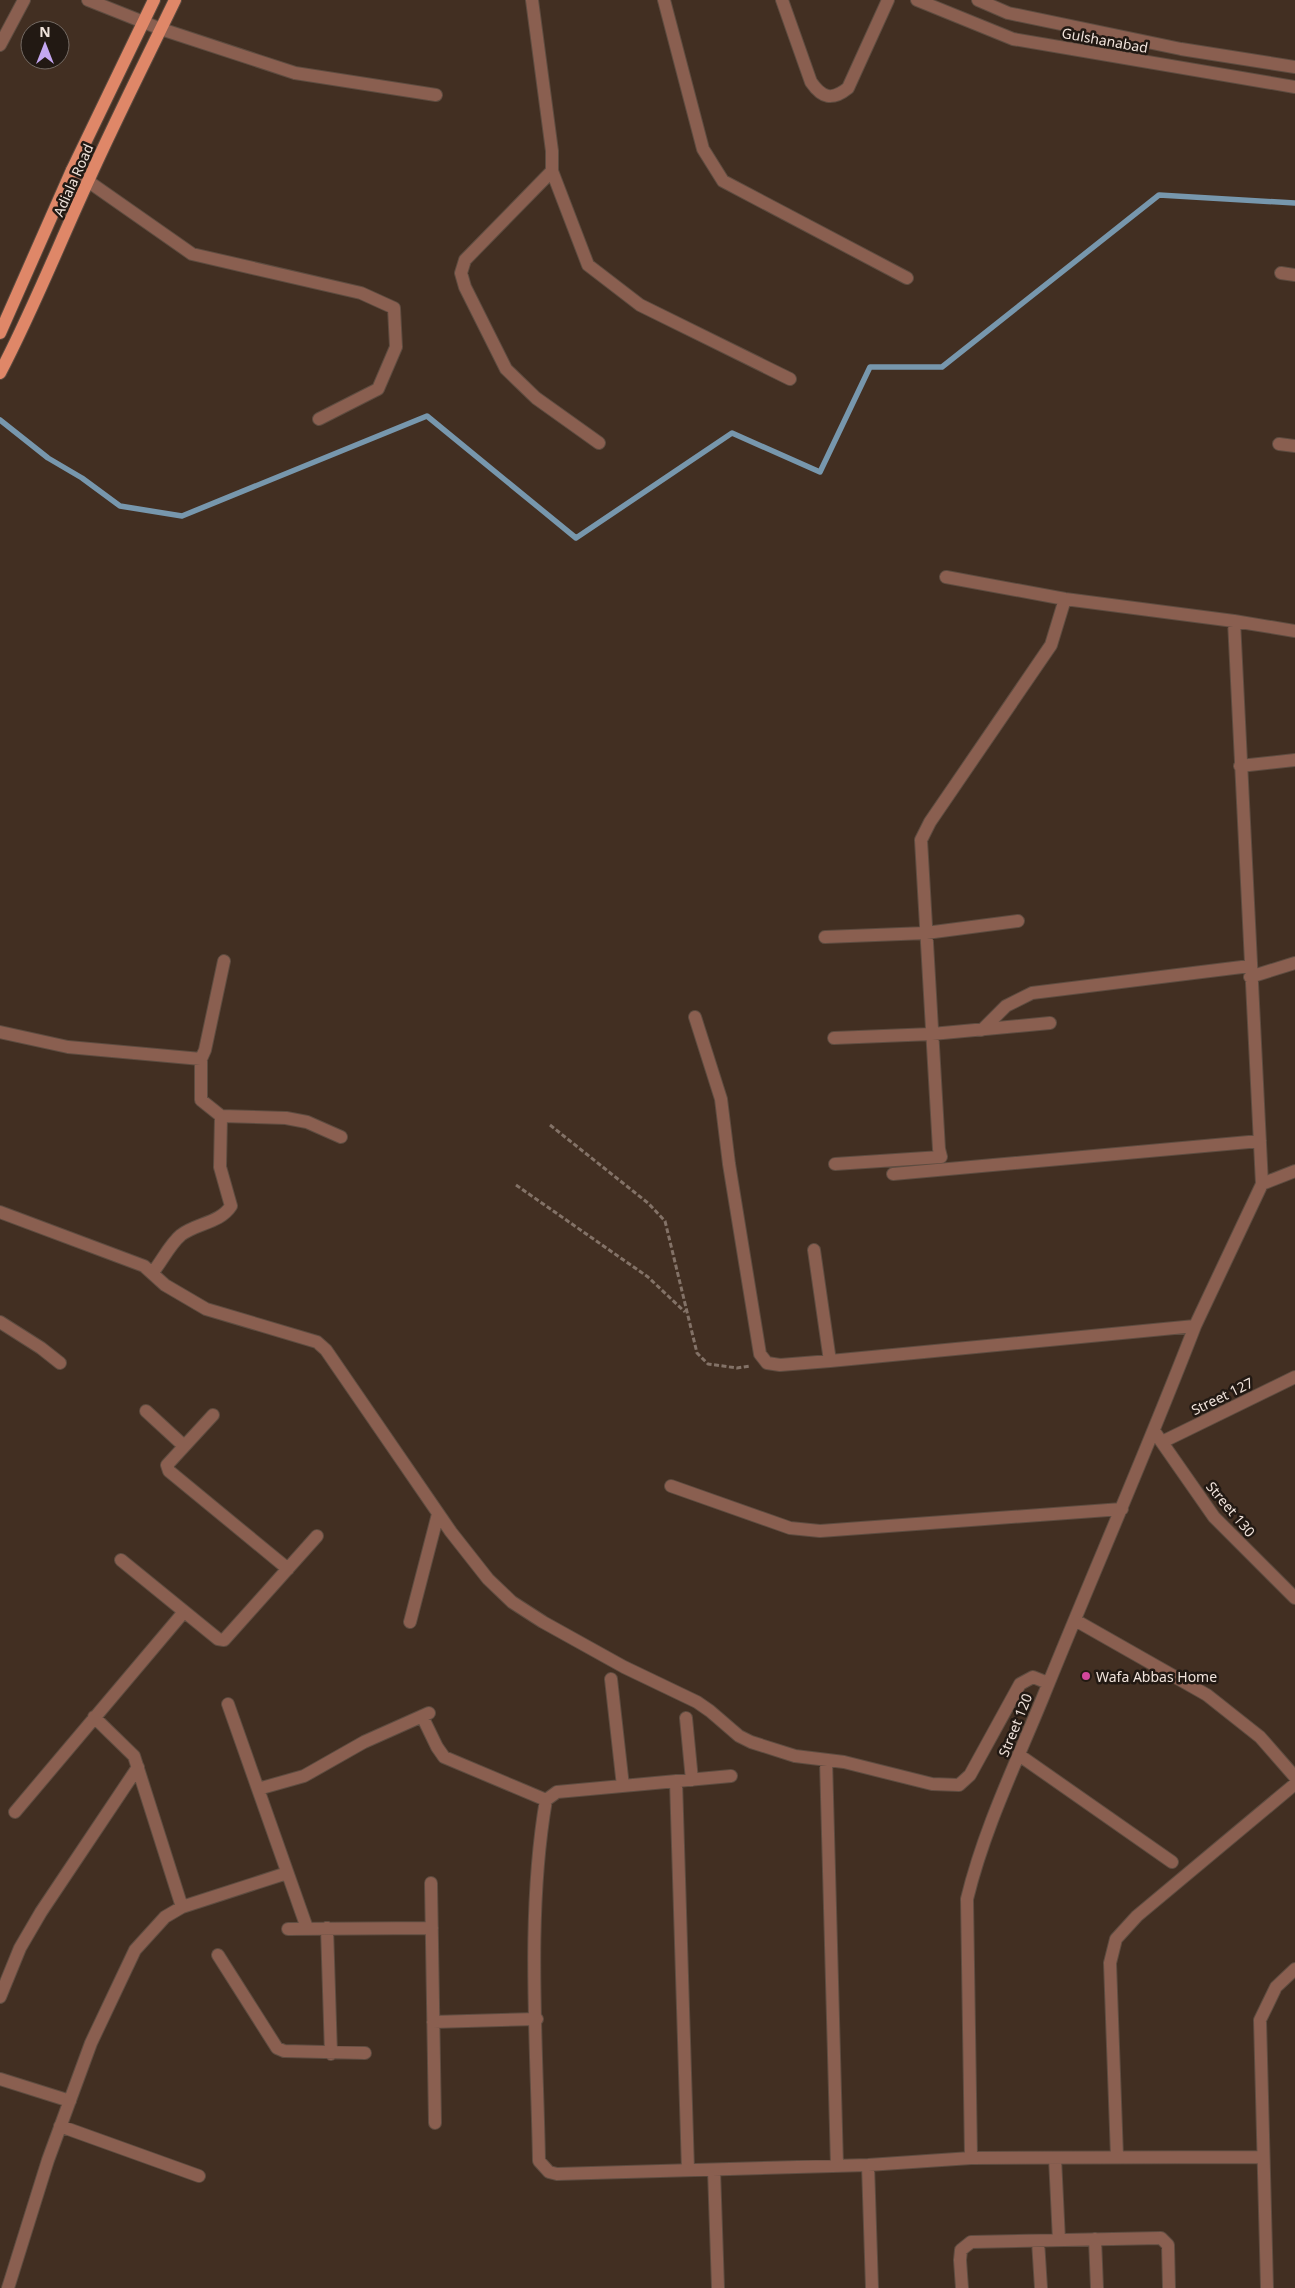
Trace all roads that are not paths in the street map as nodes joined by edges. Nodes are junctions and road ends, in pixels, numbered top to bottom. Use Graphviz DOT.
graph roads {
  1 [pos="24,0"];
  2 [pos="88,0"];
  3 [pos="154,0"];
  4 [pos="174,0"];
  5 [pos="532,0"];
  6 [pos="664,0"];
  7 [pos="782,0"];
  8 [pos="888,0"];
  9 [pos="917,0"];
  10 [pos="978,0"];
  11 [pos="143,23"];
  12 [pos="161,29"];
  13 [pos="0,45"];
  14 [pos="1295,67"];
  15 [pos="1295,87"];
  16 [pos="436,96"];
  17 [pos="72,170"];
  18 [pos="552,171"];
  19 [pos="88,181"];
  20 [pos="1281,273"];
  21 [pos="1295,275"];
  22 [pos="906,278"];
  23 [pos="0,333"];
  24 [pos="0,373"];
  25 [pos="790,379"];
  26 [pos="319,419"];
  27 [pos="600,443"];
  28 [pos="1278,444"];
  29 [pos="1295,446"];
  30 [pos="946,577"];
  31 [pos="1065,599"];
  32 [pos="1234,621"];
  33 [pos="1295,631"];
  34 [pos="1295,760"];
  35 [pos="1240,766"];
  36 [pos="1018,921"];
  37 [pos="926,933"];
  38 [pos="825,937"];
  39 [pos="224,961"];
  40 [pos="1295,963"];
  41 [pos="1250,971"];
  42 [pos="695,1017"];
  43 [pos="1050,1023"];
  44 [pos="982,1030"];
  45 [pos="0,1032"];
  46 [pos="932,1034"];
  47 [pos="834,1038"];
  48 [pos="201,1059"];
  49 [pos="221,1116"];
  50 [pos="342,1137"];
  51 [pos="1260,1141"];
  52 [pos="941,1157"];
  53 [pos="836,1164"];
  54 [pos="965,1169"];
  55 [pos="1295,1171"];
  56 [pos="893,1174"];
  57 [pos="1262,1184"];
  58 [pos="0,1212"];
  59 [pos="814,1250"];
  60 [pos="153,1272"];
  61 [pos="0,1322"];
  62 [pos="1195,1326"];
  63 [pos="830,1361"];
  64 [pos="60,1363"];
  65 [pos="1295,1377"];
  66 [pos="146,1411"];
  67 [pos="213,1415"];
  68 [pos="1158,1436"];
  69 [pos="184,1446"];
  70 [pos="670,1486"];
  71 [pos="1122,1508"];
  72 [pos="438,1514"];
  73 [pos="317,1536"];
  74 [pos="121,1560"];
  75 [pos="288,1569"];
  76 [pos="1295,1598"];
  77 [pos="183,1613"];
  78 [pos="1075,1620"];
  79 [pos="410,1622"];
  80 [pos="611,1679"];
  81 [pos="1048,1683"];
  82 [pos="228,1704"];
  83 [pos="94,1717"];
  84 [pos="686,1718"];
  85 [pos="1019,1755"];
  86 [pos="826,1760"];
  87 [pos="138,1767"];
  88 [pos="731,1776"];
  89 [pos="1295,1777"];
  90 [pos="692,1780"];
  91 [pos="676,1781"];
  92 [pos="1295,1784"];
  93 [pos="623,1786"];
  94 [pos="258,1788"];
  95 [pos="546,1800"];
  96 [pos="15,1812"];
  97 [pos="1172,1862"];
  98 [pos="287,1873"];
  99 [pos="431,1883"];
  100 [pos="182,1907"];
  101 [pos="306,1928"];
  102 [pos="327,1928"];
  103 [pos="432,1928"];
  104 [pos="288,1929"];
  105 [pos="218,1956"];
  106 [pos="1295,1969"];
  107 [pos="0,1997"];
  108 [pos="537,2019"];
  109 [pos="433,2022"];
  110 [pos="365,2053"];
  111 [pos="331,2054"];
  112 [pos="0,2079"];
  113 [pos="70,2101"];
  114 [pos="435,2123"];
  115 [pos="60,2126"];
  116 [pos="1118,2157"];
  117 [pos="1262,2157"];
  118 [pos="971,2158"];
  119 [pos="1056,2158"];
  120 [pos="868,2165"];
  121 [pos="837,2166"];
  122 [pos="688,2170"];
  123 [pos="714,2170"];
  124 [pos="199,2176"];
  125 [pos="1059,2240"];
  126 [pos="1095,2240"];
  127 [pos="1038,2241"];
  128 [pos="8,2288"];
  129 [pos="718,2288"];
  130 [pos="872,2288"];
  131 [pos="962,2288"];
  132 [pos="1040,2288"];
  133 [pos="1097,2288"];
  134 [pos="1169,2288"];
  135 [pos="1267,2288"];
  1 -- 13 [label="street"];
  2 -- 11 [label="street"];
  3 -- 11 [label="main road, Adiala Road"];
  4 -- 12 [label="main road, Adiala Road"];
  5 -- 18 [label="street"];
  6 -- 22 [label="street"];
  7 -- 8 [label="street"];
  9 -- 15 [label="street, Gulshanabad"];
  10 -- 14 [label="street, Gulshanabad"];
  11 -- 12 [label="street"];
  11 -- 17 [label="main road, Adiala Road"];
  12 -- 16 [label="street"];
  12 -- 19 [label="main road, Adiala Road"];
  17 -- 19 [label="street"];
  17 -- 23 [label="main road, Adiala Road"];
  18 -- 25 [label="street"];
  18 -- 27 [label="street"];
  19 -- 24 [label="main road, Adiala Road"];
  19 -- 26 [label="street"];
  20 -- 21 [label="street"];
  28 -- 29 [label="street"];
  30 -- 31 [label="street"];
  31 -- 32 [label="street"];
  31 -- 37 [label="street"];
  32 -- 33 [label="street"];
  32 -- 35 [label="street"];
  34 -- 35 [label="street"];
  35 -- 41 [label="street"];
  36 -- 37 [label="street"];
  37 -- 38 [label="street"];
  37 -- 46 [label="street"];
  39 -- 48 [label="street"];
  40 -- 41 [label="street"];
  41 -- 44 [label="street"];
  41 -- 51 [label="street"];
  42 -- 63 [label="street"];
  43 -- 44 [label="street"];
  44 -- 46 [label="street"];
  45 -- 48 [label="street"];
  46 -- 47 [label="street"];
  46 -- 52 [label="street"];
  48 -- 49 [label="street"];
  49 -- 50 [label="street"];
  49 -- 60 [label="street"];
  51 -- 54 [label="street"];
  51 -- 57 [label="street"];
  52 -- 53 [label="street"];
  52 -- 54 [label="street"];
  54 -- 56 [label="street"];
  55 -- 57 [label="street"];
  57 -- 62 [label="street, Street 120"];
  58 -- 60 [label="street"];
  59 -- 63 [label="street"];
  60 -- 72 [label="street"];
  61 -- 64 [label="street"];
  62 -- 63 [label="street"];
  62 -- 68 [label="street, Street 120"];
  65 -- 68 [label="street, Street 127"];
  66 -- 69 [label="street"];
  67 -- 69 [label="street"];
  68 -- 71 [label="street, Street 120"];
  68 -- 76 [label="street, Street 130"];
  69 -- 75 [label="street"];
  70 -- 71 [label="street"];
  71 -- 78 [label="street, Street 120"];
  72 -- 79 [label="street"];
  72 -- 86 [label="street"];
  73 -- 75 [label="street"];
  74 -- 77 [label="street"];
  75 -- 77 [label="street"];
  77 -- 83 [label="street"];
  78 -- 81 [label="street, Street 120"];
  78 -- 89 [label="street"];
  80 -- 93 [label="street"];
  81 -- 85 [label="street, Street 120"];
  81 -- 86 [label="street"];
  82 -- 94 [label="street"];
  83 -- 87 [label="street"];
  83 -- 96 [label="street"];
  84 -- 90 [label="street"];
  85 -- 97 [label="street"];
  85 -- 118 [label="street, Street 120"];
  86 -- 121 [label="street"];
  87 -- 100 [label="street"];
  87 -- 107 [label="street"];
  88 -- 90 [label="street"];
  90 -- 91 [label="street"];
  91 -- 93 [label="street"];
  91 -- 122 [label="street"];
  92 -- 116 [label="street"];
  93 -- 95 [label="street"];
  94 -- 95 [label="street"];
  94 -- 98 [label="street"];
  95 -- 108 [label="street"];
  98 -- 100 [label="street"];
  98 -- 101 [label="street"];
  99 -- 103 [label="street"];
  100 -- 113 [label="street"];
  101 -- 102 [label="street"];
  101 -- 104 [label="street"];
  102 -- 103 [label="street"];
  102 -- 111 [label="street"];
  103 -- 109 [label="street"];
  105 -- 111 [label="street"];
  106 -- 117 [label="street"];
  108 -- 109 [label="street"];
  108 -- 122 [label="street"];
  109 -- 114 [label="street"];
  110 -- 111 [label="street"];
  112 -- 113 [label="street"];
  113 -- 115 [label="street"];
  115 -- 124 [label="street"];
  115 -- 128 [label="street"];
  116 -- 117 [label="street"];
  116 -- 119 [label="street"];
  117 -- 135 [label="street"];
  118 -- 119 [label="street"];
  118 -- 120 [label="street"];
  119 -- 125 [label="street"];
  120 -- 121 [label="street"];
  120 -- 130 [label="street"];
  121 -- 123 [label="street"];
  122 -- 123 [label="street"];
  123 -- 129 [label="street"];
  125 -- 126 [label="street"];
  125 -- 127 [label="street"];
  126 -- 133 [label="street"];
  126 -- 134 [label="street"];
  127 -- 131 [label="street"];
  127 -- 132 [label="street"];
}
